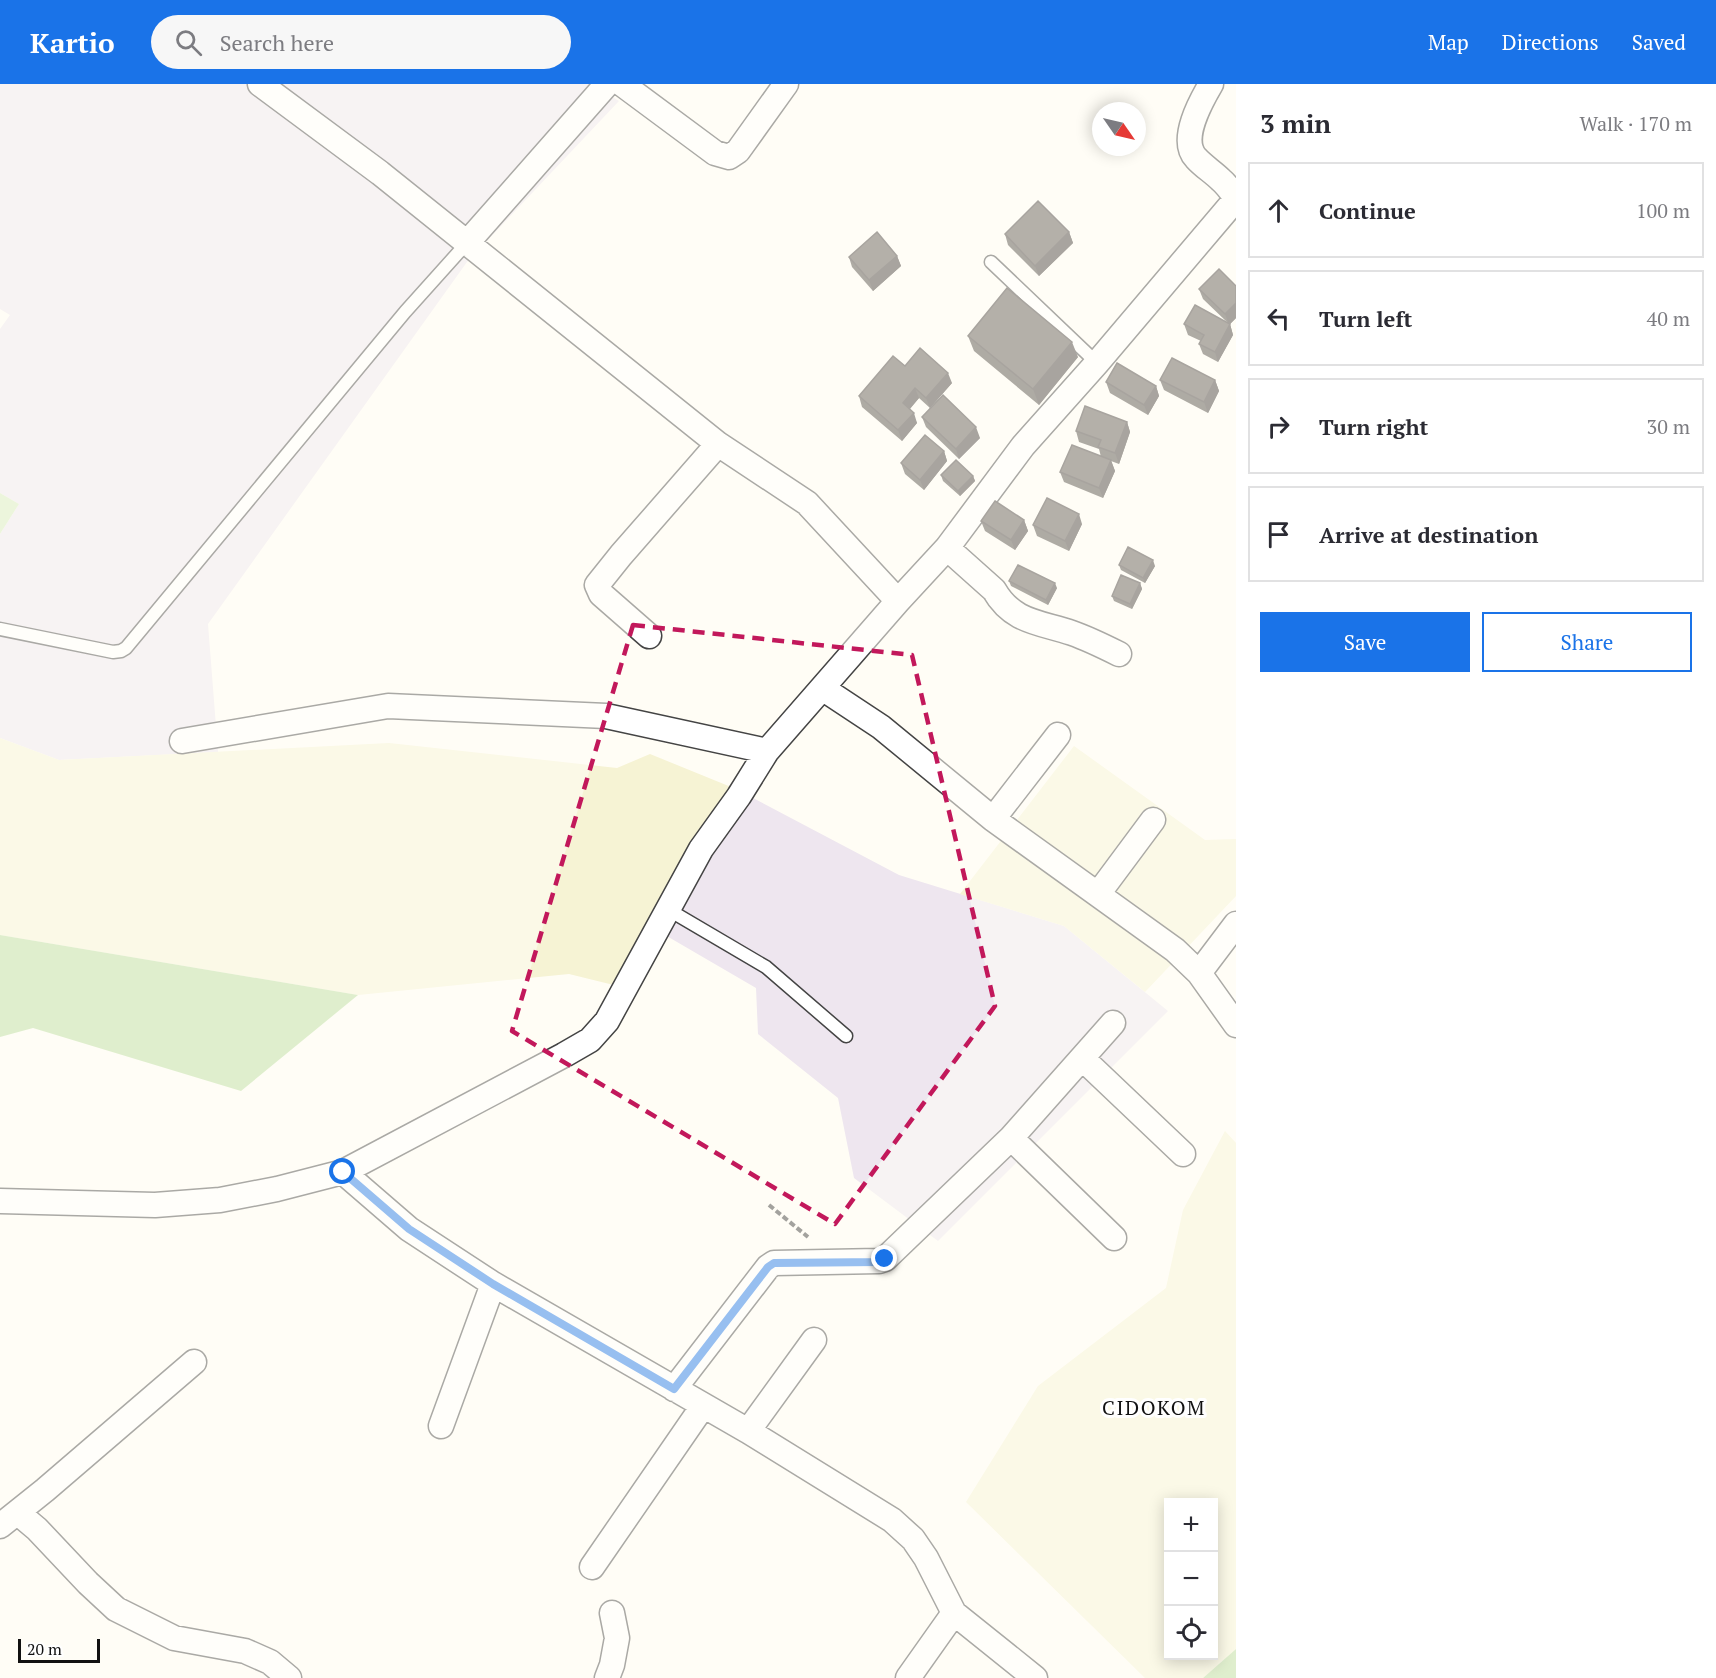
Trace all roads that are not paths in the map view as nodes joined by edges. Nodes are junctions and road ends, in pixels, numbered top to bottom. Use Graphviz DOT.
graph roads {
  1 [pos="260,84"];
  2 [pos="607,84"];
  3 [pos="622,84"];
  4 [pos="786,84"];
  5 [pos="1211,84"];
  6 [pos="1236,198"];
  7 [pos="466,244"];
  8 [pos="991,262"];
  9 [pos="1097,363"];
  10 [pos="718,444"];
  11 [pos="946,548"];
  12 [pos="898,600"];
  13 [pos="0,629"];
  14 [pos="649,636"];
  15 [pos="1119,654"];
  16 [pos="822,688"];
  17 [pos="1058,735"];
  18 [pos="182,741"];
  19 [pos="767,751"];
  20 [pos="993,819"];
  21 [pos="1153,820"];
  22 [pos="1098,894"];
  23 [pos="669,910"];
  24 [pos="1236,924"];
  25 [pos="1199,973"];
  26 [pos="1113,1023"];
  27 [pos="1236,1025"];
  28 [pos="846,1036"];
  29 [pos="1083,1059"];
  30 [pos="1011,1138"];
  31 [pos="1183,1154"];
  32 [pos="343,1172"];
  33 [pos="0,1201"];
  34 [pos="1114,1238"];
  35 [pos="493,1284"];
  36 [pos="814,1340"];
  37 [pos="194,1362"];
  38 [pos="674,1389"];
  39 [pos="703,1406"];
  40 [pos="441,1426"];
  41 [pos="748,1431"];
  42 [pos="9,1520"];
  43 [pos="592,1567"];
  44 [pos="612,1613"];
  45 [pos="954,1613"];
  46 [pos="289,1678"];
  47 [pos="607,1678"];
  48 [pos="908,1678"];
  49 [pos="1035,1678"];
  1 -- 7 [label="street"];
  2 -- 7 [label="street"];
  3 -- 4 [label="street"];
  5 -- 6 [label="street"];
  6 -- 9 [label="street"];
  7 -- 10 [label="street"];
  7 -- 13 [label="lane"];
  8 -- 9 [label="lane"];
  9 -- 11 [label="street"];
  10 -- 12 [label="street"];
  10 -- 14 [label="street"];
  11 -- 12 [label="street"];
  11 -- 15 [label="street"];
  12 -- 16 [label="street"];
  16 -- 19 [label="street"];
  16 -- 20 [label="street"];
  17 -- 20 [label="street"];
  18 -- 19 [label="street"];
  19 -- 23 [label="street"];
  20 -- 22 [label="street"];
  21 -- 22 [label="street"];
  22 -- 25 [label="street"];
  23 -- 28 [label="lane"];
  23 -- 32 [label="street"];
  24 -- 25 [label="street"];
  25 -- 27 [label="street"];
  26 -- 29 [label="street"];
  29 -- 30 [label="street"];
  29 -- 31 [label="street"];
  30 -- 34 [label="street"];
  30 -- 38 [label="street"];
  32 -- 33 [label="street"];
  32 -- 35 [label="street"];
  35 -- 38 [label="street"];
  35 -- 40 [label="street"];
  36 -- 41 [label="street"];
  37 -- 42 [label="street"];
  38 -- 39 [label="street"];
  39 -- 41 [label="street"];
  39 -- 43 [label="street"];
  41 -- 45 [label="street"];
  42 -- 46 [label="street"];
  44 -- 47 [label="street"];
  45 -- 48 [label="street"];
  45 -- 49 [label="street"];
}
